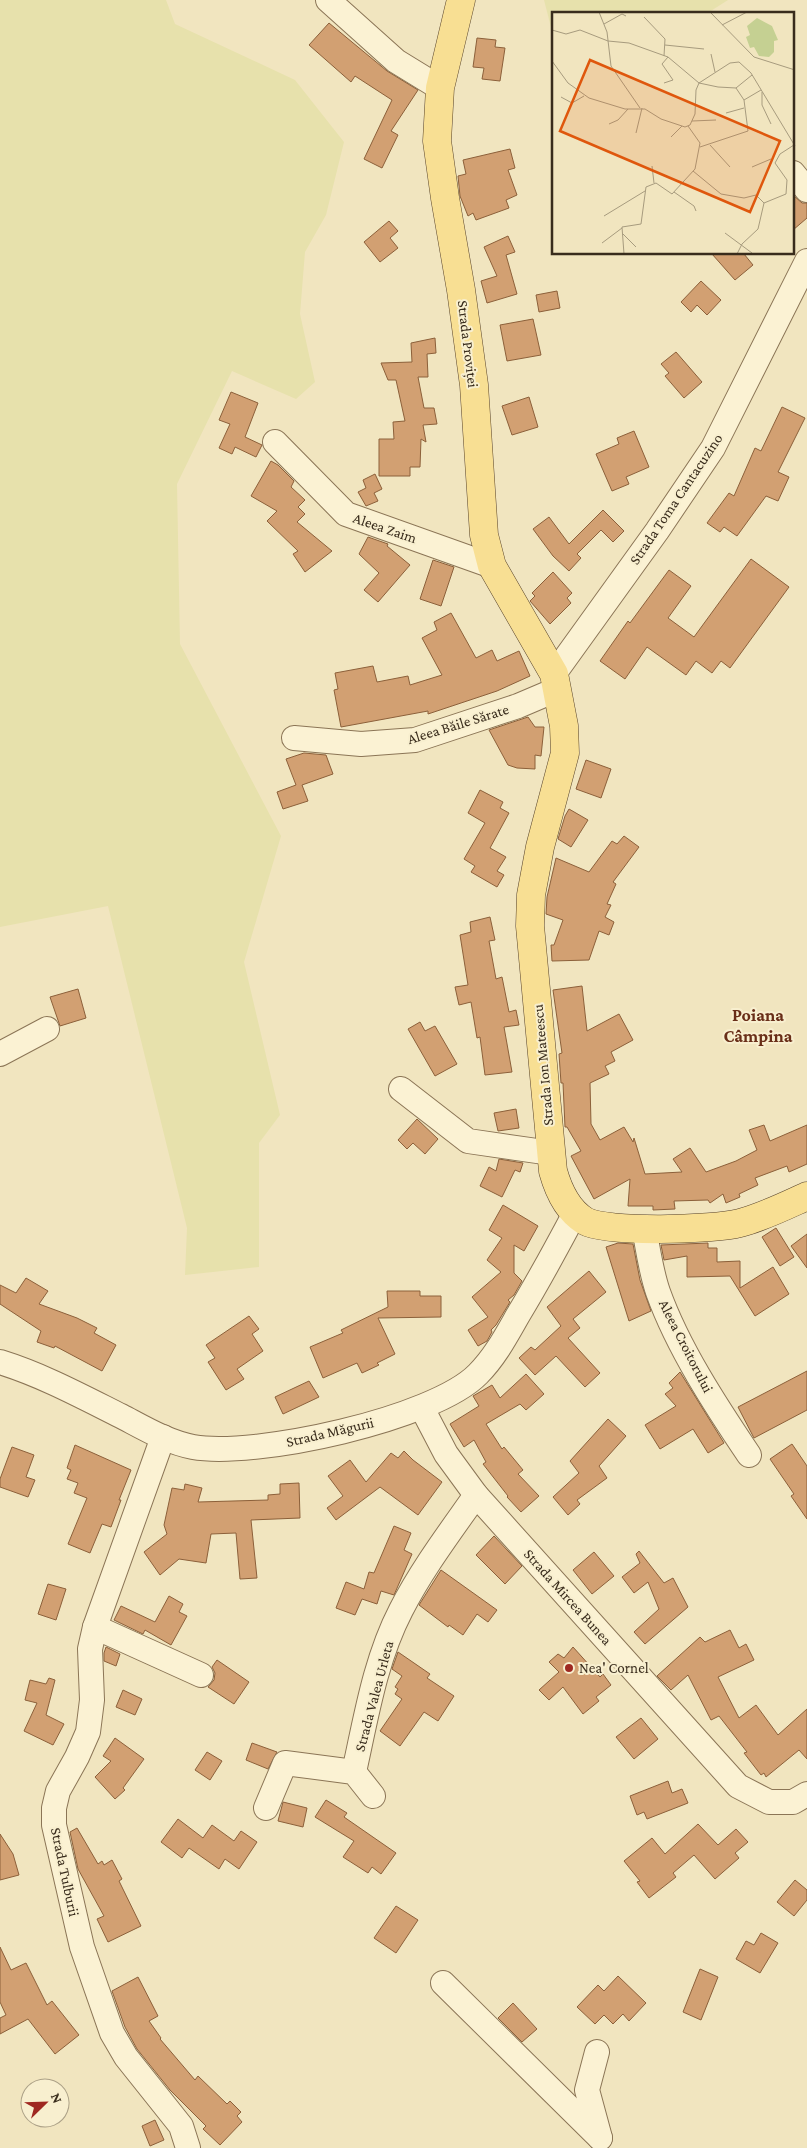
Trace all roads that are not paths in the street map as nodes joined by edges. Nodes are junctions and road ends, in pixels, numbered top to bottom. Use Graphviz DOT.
graph roads {
  1 [pos="328,0"];
  2 [pos="461,0"];
  3 [pos="440,88"];
  4 [pos="794,174"];
  5 [pos="807,190"];
  6 [pos="807,261"];
  7 [pos="275,442"];
  8 [pos="492,566"];
  9 [pos="556,682"];
  10 [pos="294,738"];
  11 [pos="47,1029"];
  12 [pos="0,1054"];
  13 [pos="402,1089"];
  14 [pos="551,1153"];
  15 [pos="807,1196"];
  16 [pos="575,1213"];
  17 [pos="644,1228"];
  18 [pos="0,1362"];
  19 [pos="422,1408"];
  20 [pos="163,1437"];
  21 [pos="749,1455"];
  22 [pos="476,1495"];
  23 [pos="96,1627"];
  24 [pos="201,1675"];
  25 [pos="354,1772"];
  26 [pos="807,1794"];
  27 [pos="373,1796"];
  28 [pos="266,1808"];
  29 [pos="442,1983"];
  30 [pos="596,2052"];
  31 [pos="603,2143"];
  32 [pos="188,2148"];
  1 -- 3 [label="street"];
  2 -- 3 [label="main road, Strada Proviței"];
  3 -- 8 [label="main road, Strada Proviței"];
  4 -- 5 [label="street"];
  6 -- 9 [label="street, Strada Toma Cantacuzino"];
  7 -- 8 [label="street, Aleea Zaim"];
  8 -- 9 [label="main road, Strada Proviței"];
  9 -- 10 [label="street, Aleea Băile Sărate"];
  9 -- 14 [label="main road, Strada Ion Mateescu"];
  11 -- 12 [label="street"];
  13 -- 14 [label="street"];
  14 -- 16 [label="main road, Strada Ion Mateescu"];
  15 -- 17 [label="main road, Strada Ion Mateescu"];
  16 -- 17 [label="main road, Strada Ion Mateescu"];
  16 -- 19 [label="street, Strada Măgurii"];
  17 -- 21 [label="street, Aleea Croitorului"];
  18 -- 20 [label="street, Strada Măgurii"];
  19 -- 20 [label="street, Strada Măgurii"];
  19 -- 22 [label="street, Strada Mircea Bunea"];
  20 -- 23 [label="street, Strada Tulburii"];
  22 -- 25 [label="street, Strada Valea Urleta"];
  22 -- 26 [label="street, Strada Mircea Bunea"];
  23 -- 24 [label="street"];
  23 -- 32 [label="street, Strada Tulburii"];
  25 -- 27 [label="street"];
  25 -- 28 [label="street"];
  29 -- 31 [label="street"];
  30 -- 31 [label="street"];
}
